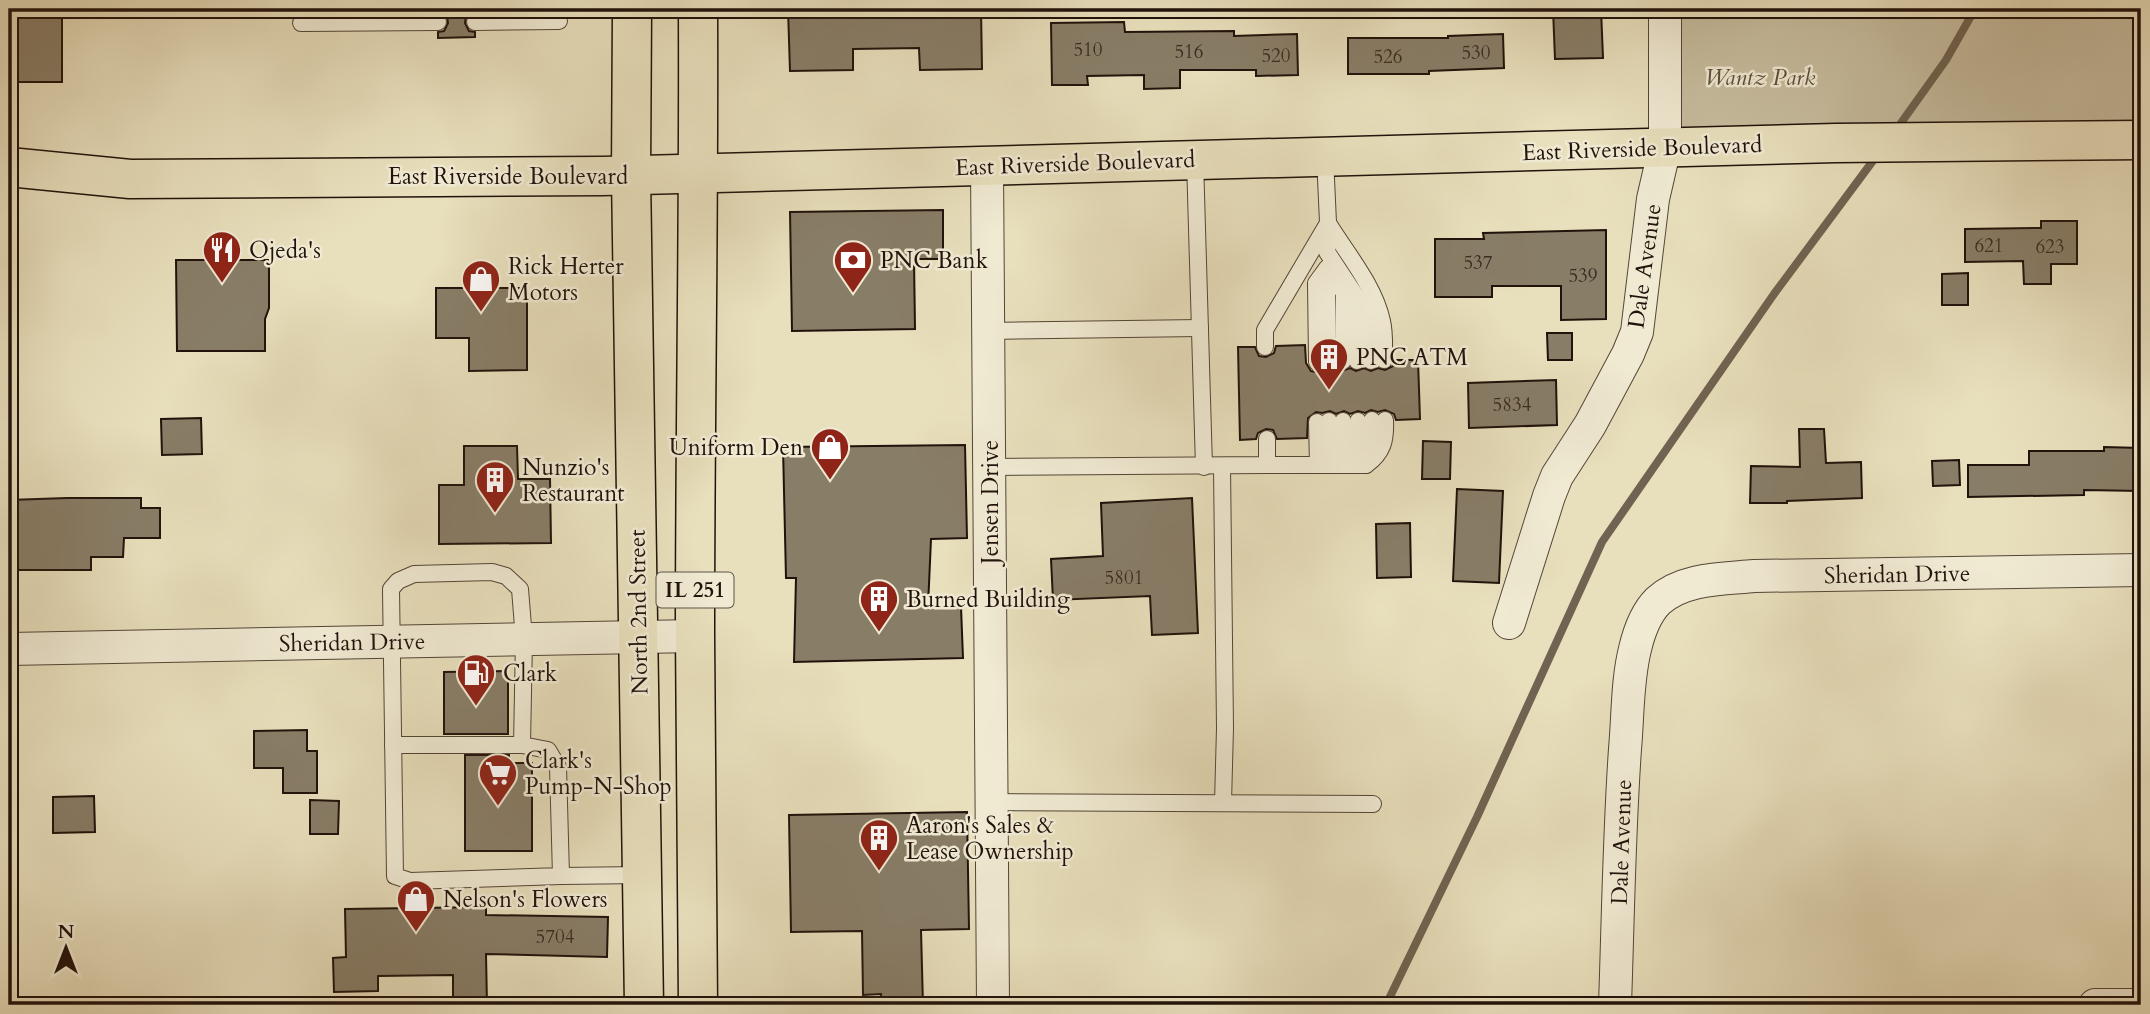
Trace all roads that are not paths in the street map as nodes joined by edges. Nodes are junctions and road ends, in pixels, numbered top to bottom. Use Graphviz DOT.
graph roads {
  1 [pos="632,9"];
  2 [pos="698,9"];
  3 [pos="1665,9"];
  4 [pos="559,21"];
  5 [pos="438,22"];
  6 [pos="475,22"];
  7 [pos="301,23"];
  8 [pos="2141,140"];
  9 [pos="1665,147"];
  10 [pos="1325,156"];
  11 [pos="1195,160"];
  12 [pos="987,166"];
  13 [pos="9,167"];
  14 [pos="699,174"];
  15 [pos="631,175"];
  16 [pos="1327,245"];
  17 [pos="1199,328"];
  18 [pos="989,331"];
  19 [pos="1265,346"];
  20 [pos="1350,361"];
  21 [pos="1351,421"];
  22 [pos="1267,439"];
  23 [pos="1267,465"];
  24 [pos="1342,465"];
  25 [pos="1222,466"];
  26 [pos="989,467"];
  27 [pos="1204,467"];
  28 [pos="2141,570"];
  29 [pos="1658,602"];
  30 [pos="1509,623"];
  31 [pos="695,636"];
  32 [pos="638,637"];
  33 [pos="524,639"];
  34 [pos="392,641"];
  35 [pos="9,649"];
  36 [pos="393,745"];
  37 [pos="522,745"];
  38 [pos="992,802"];
  39 [pos="1223,803"];
  40 [pos="1373,804"];
  41 [pos="561,876"];
  42 [pos="642,876"];
  43 [pos="644,1005"];
  44 [pos="698,1005"];
  45 [pos="993,1005"];
  46 [pos="1615,1005"];
  47 [pos="2095,1005"];
  48 [pos="2141,1005"];
  1 -- 15 [label="main road, North 2nd Street / IL 251"];
  2 -- 14 [label="main road, IL 251"];
  3 -- 9 [label="street, Dale Avenue"];
  4 -- 6 [label="lane"];
  5 -- 7 [label="lane"];
  8 -- 9 [label="main road, East Riverside Boulevard"];
  9 -- 10 [label="main road, East Riverside Boulevard"];
  9 -- 30 [label="street, Dale Avenue"];
  10 -- 11 [label="main road, East Riverside Boulevard"];
  10 -- 16 [label="lane"];
  11 -- 12 [label="main road, East Riverside Boulevard"];
  11 -- 17 [label="lane"];
  12 -- 14 [label="main road, East Riverside Boulevard"];
  12 -- 18 [label="street, Jensen Drive"];
  13 -- 15 [label="main road, East Riverside Boulevard"];
  14 -- 15 [label="main road, East Riverside Boulevard"];
  14 -- 31 [label="main road, IL 251"];
  15 -- 32 [label="main road, North 2nd Street / IL 251"];
  16 -- 19 [label="lane"];
  16 -- 20 [label="lane"];
  16 -- 20 [label="lane"];
  16 -- 20 [label="lane"];
  17 -- 18 [label="lane"];
  17 -- 27 [label="lane"];
  18 -- 26 [label="street, Jensen Drive"];
  21 -- 24 [label="lane"];
  21 -- 24 [label="lane"];
  21 -- 24 [label="lane"];
  22 -- 23 [label="lane"];
  23 -- 24 [label="lane"];
  23 -- 25 [label="lane"];
  25 -- 27 [label="lane"];
  25 -- 39 [label="lane"];
  26 -- 27 [label="lane"];
  26 -- 38 [label="street, Jensen Drive"];
  28 -- 29 [label="street, Sheridan Drive"];
  29 -- 46 [label="street, Dale Avenue"];
  31 -- 32 [label="street, Sheridan Drive"];
  31 -- 44 [label="main road, IL 251"];
  32 -- 33 [label="street, Sheridan Drive"];
  32 -- 42 [label="main road, North 2nd Street / IL 251"];
  33 -- 34 [label="street, Sheridan Drive"];
  33 -- 34 [label="lane"];
  33 -- 37 [label="lane"];
  34 -- 35 [label="street, Sheridan Drive"];
  34 -- 36 [label="lane"];
  36 -- 37 [label="lane"];
  36 -- 41 [label="lane"];
  37 -- 41 [label="lane"];
  38 -- 39 [label="lane"];
  38 -- 45 [label="street, Jensen Drive"];
  39 -- 40 [label="lane"];
  41 -- 42 [label="lane"];
  42 -- 43 [label="main road, North 2nd Street / IL 251"];
  47 -- 48 [label="street"];
}
